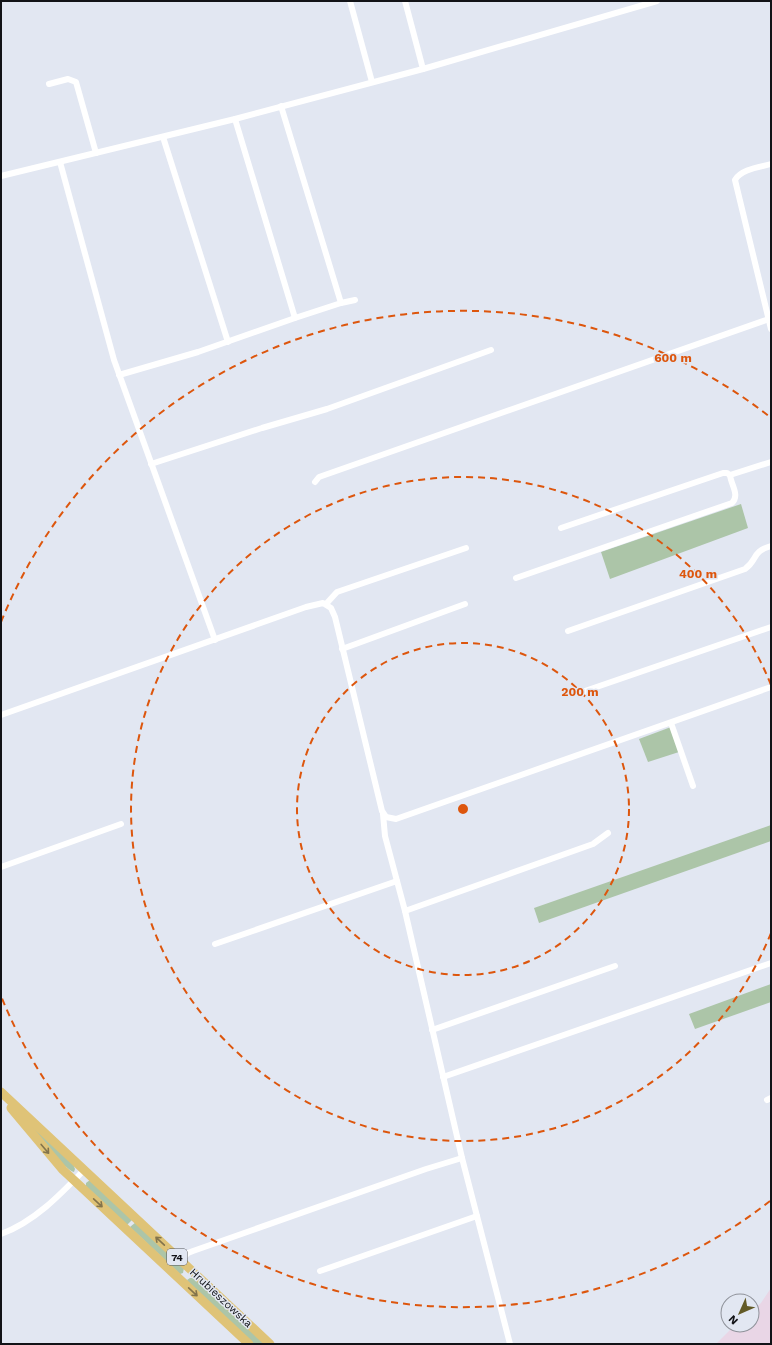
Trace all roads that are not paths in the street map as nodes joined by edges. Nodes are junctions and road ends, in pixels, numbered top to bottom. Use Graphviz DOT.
graph roads {
  1 [pos="350,1"];
  2 [pos="405,1"];
  3 [pos="657,1"];
  4 [pos="424,69"];
  5 [pos="372,82"];
  6 [pos="49,84"];
  7 [pos="281,106"];
  8 [pos="235,119"];
  9 [pos="163,136"];
  10 [pos="96,153"];
  11 [pos="60,162"];
  12 [pos="771,164"];
  13 [pos="1,176"];
  14 [pos="355,300"];
  15 [pos="341,304"];
  16 [pos="295,318"];
  17 [pos="768,319"];
  18 [pos="771,329"];
  19 [pos="228,342"];
  20 [pos="491,350"];
  21 [pos="119,375"];
  22 [pos="771,462"];
  23 [pos="151,464"];
  24 [pos="730,475"];
  25 [pos="314,482"];
  26 [pos="561,528"];
  27 [pos="771,546"];
  28 [pos="466,548"];
  29 [pos="516,578"];
  30 [pos="326,604"];
  31 [pos="465,604"];
  32 [pos="771,627"];
  33 [pos="568,631"];
  34 [pos="215,640"];
  35 [pos="342,649"];
  36 [pos="771,687"];
  37 [pos="582,692"];
  38 [pos="1,715"];
  39 [pos="671,723"];
  40 [pos="693,786"];
  41 [pos="383,814"];
  42 [pos="120,824"];
  43 [pos="608,834"];
  44 [pos="1,867"];
  45 [pos="397,881"];
  46 [pos="405,911"];
  47 [pos="215,944"];
  48 [pos="771,963"];
  49 [pos="615,966"];
  50 [pos="432,1030"];
  51 [pos="443,1077"];
  52 [pos="1,1092"];
  53 [pos="1,1096"];
  54 [pos="462,1158"];
  55 [pos="82,1168"];
  56 [pos="72,1178"];
  57 [pos="477,1216"];
  58 [pos="1,1234"];
  59 [pos="181,1260"];
  60 [pos="320,1271"];
  61 [pos="249,1344"];
  62 [pos="270,1344"];
  63 [pos="510,1344"];
  1 -- 5 [label="street"];
  2 -- 4 [label="street"];
  3 -- 4 [label="street"];
  4 -- 5 [label="street"];
  5 -- 7 [label="street"];
  6 -- 10 [label="street"];
  7 -- 8 [label="street"];
  7 -- 15 [label="street"];
  8 -- 9 [label="street"];
  8 -- 16 [label="street"];
  9 -- 10 [label="street"];
  9 -- 19 [label="street"];
  10 -- 11 [label="street"];
  11 -- 13 [label="street"];
  11 -- 21 [label="street"];
  12 -- 17 [label="street"];
  14 -- 15 [label="street"];
  15 -- 16 [label="street"];
  16 -- 19 [label="street"];
  17 -- 18 [label="street"];
  17 -- 25 [label="street"];
  19 -- 21 [label="street"];
  20 -- 23 [label="street"];
  21 -- 23 [label="street"];
  22 -- 24 [label="street"];
  23 -- 34 [label="street"];
  24 -- 26 [label="street"];
  24 -- 29 [label="street"];
  27 -- 33 [label="street"];
  28 -- 30 [label="street"];
  30 -- 34 [label="street"];
  30 -- 35 [label="street"];
  31 -- 35 [label="street"];
  32 -- 37 [label="street"];
  34 -- 38 [label="street"];
  35 -- 41 [label="street"];
  36 -- 39 [label="street"];
  39 -- 40 [label="street"];
  39 -- 41 [label="street"];
  41 -- 45 [label="street"];
  42 -- 44 [label="street"];
  43 -- 46 [label="street"];
  45 -- 46 [label="street"];
  45 -- 47 [label="street"];
  46 -- 50 [label="street"];
  48 -- 51 [label="street"];
  49 -- 50 [label="street"];
  50 -- 51 [label="street"];
  51 -- 54 [label="street"];
  52 -- 55 [label="main road, 74"];
  53 -- 56 [label="main road, 74, one-way"];
  54 -- 57 [label="street"];
  54 -- 59 [label="street"];
  55 -- 56 [label="street"];
  59 -- 55 [label="main road, Hrubieszowska / 74, one-way"];
  56 -- 58 [label="street"];
  56 -- 61 [label="main road, Hrubieszowska / 74, one-way"];
  57 -- 60 [label="street"];
  57 -- 63 [label="street"];
  59 -- 62 [label="main road, Hrubieszowska / 74"];
}
